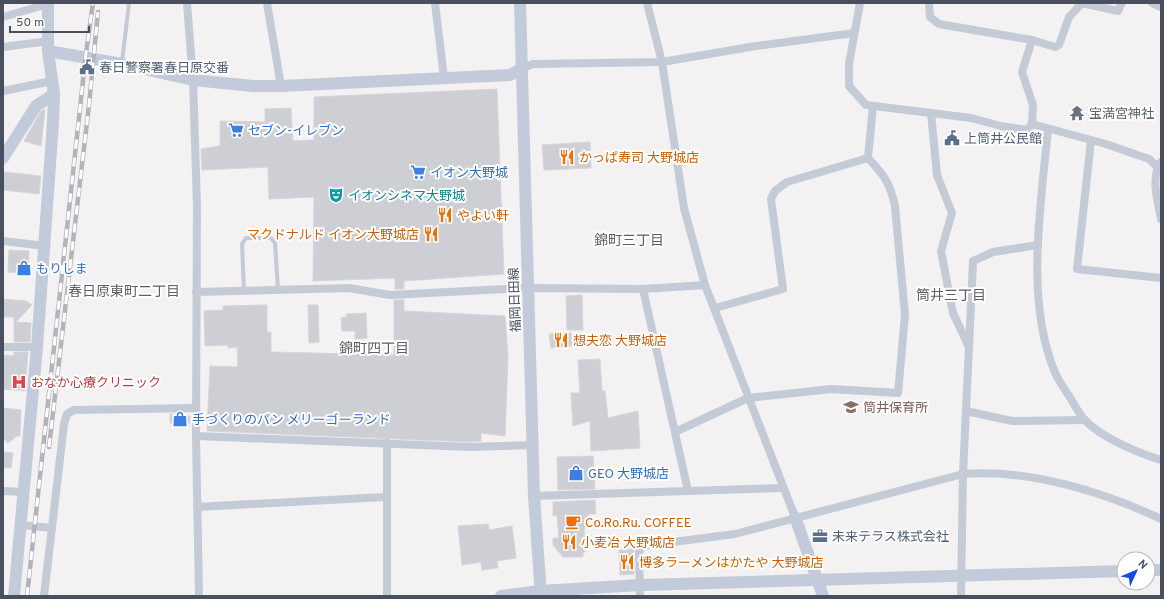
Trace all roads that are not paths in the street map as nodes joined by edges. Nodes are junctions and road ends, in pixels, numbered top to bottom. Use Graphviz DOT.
graph roads {
  1 [pos="48,3"];
  2 [pos="129,3"];
  3 [pos="187,3"];
  4 [pos="267,3"];
  5 [pos="435,3"];
  6 [pos="520,3"];
  7 [pos="647,3"];
  8 [pos="860,3"];
  9 [pos="929,3"];
  10 [pos="1082,3"];
  11 [pos="1122,3"];
  12 [pos="1152,3"];
  13 [pos="1161,7"];
  14 [pos="3,17"];
  15 [pos="854,33"];
  16 [pos="1032,40"];
  17 [pos="48,46"];
  18 [pos="3,47"];
  19 [pos="662,62"];
  20 [pos="122,64"];
  21 [pos="523,68"];
  22 [pos="444,78"];
  23 [pos="193,80"];
  24 [pos="52,81"];
  25 [pos="281,86"];
  26 [pos="3,91"];
  27 [pos="54,94"];
  28 [pos="873,106"];
  29 [pos="932,113"];
  30 [pos="1032,124"];
  31 [pos="1048,130"];
  32 [pos="1091,140"];
  33 [pos="3,158"];
  34 [pos="868,158"];
  35 [pos="1160,166"];
  36 [pos="1161,219"];
  37 [pos="3,240"];
  38 [pos="1038,245"];
  39 [pos="45,246"];
  40 [pos="1161,278"];
  41 [pos="705,285"];
  42 [pos="527,288"];
  43 [pos="643,289"];
  44 [pos="278,290"];
  45 [pos="244,291"];
  46 [pos="196,292"];
  47 [pos="715,308"];
  48 [pos="3,347"];
  49 [pos="37,347"];
  50 [pos="969,348"];
  51 [pos="748,398"];
  52 [pos="196,408"];
  53 [pos="966,411"];
  54 [pos="1084,420"];
  55 [pos="675,432"];
  56 [pos="196,436"];
  57 [pos="387,443"];
  58 [pos="534,445"];
  59 [pos="1161,460"];
  60 [pos="963,474"];
  61 [pos="782,488"];
  62 [pos="3,491"];
  63 [pos="688,491"];
  64 [pos="23,492"];
  65 [pos="534,496"];
  66 [pos="386,497"];
  67 [pos="197,507"];
  68 [pos="794,517"];
  69 [pos="1161,519"];
  70 [pos="20,525"];
  71 [pos="52,528"];
  72 [pos="1116,571"];
  73 [pos="962,576"];
  74 [pos="818,579"];
  75 [pos="641,590"];
  76 [pos="540,594"];
  77 [pos="14,596"];
  78 [pos="44,596"];
  79 [pos="199,596"];
  80 [pos="387,596"];
  81 [pos="501,596"];
  82 [pos="823,596"];
  83 [pos="961,596"];
  1 -- 14 [label="street"];
  1 -- 17 [label="street"];
  2 -- 20 [label="lane"];
  3 -- 23 [label="street"];
  4 -- 25 [label="street"];
  5 -- 22 [label="street"];
  6 -- 21 [label="street, 福岡日田線"];
  7 -- 19 [label="street"];
  8 -- 15 [label="street"];
  9 -- 16 [label="street"];
  10 -- 11 [label="street"];
  10 -- 16 [label="street"];
  12 -- 13 [label="street"];
  15 -- 19 [label="street"];
  15 -- 28 [label="street"];
  16 -- 30 [label="street"];
  17 -- 18 [label="street"];
  17 -- 20 [label="street"];
  17 -- 24 [label="street"];
  19 -- 21 [label="street"];
  19 -- 41 [label="street"];
  20 -- 23 [label="street"];
  21 -- 22 [label="street"];
  21 -- 42 [label="street, 福岡日田線"];
  22 -- 25 [label="street"];
  23 -- 25 [label="street"];
  23 -- 46 [label="street"];
  24 -- 26 [label="street"];
  24 -- 27 [label="street"];
  27 -- 33 [label="street"];
  27 -- 39 [label="street"];
  28 -- 29 [label="street"];
  28 -- 34 [label="street"];
  29 -- 30 [label="street"];
  29 -- 50 [label="street"];
  30 -- 31 [label="street"];
  31 -- 32 [label="street"];
  31 -- 38 [label="street"];
  32 -- 35 [label="street"];
  32 -- 40 [label="street"];
  34 -- 47 [label="street"];
  34 -- 51 [label="street"];
  35 -- 36 [label="street"];
  37 -- 39 [label="street"];
  38 -- 50 [label="street"];
  38 -- 54 [label="street"];
  39 -- 49 [label="street"];
  41 -- 43 [label="street"];
  41 -- 47 [label="street"];
  42 -- 43 [label="street"];
  42 -- 44 [label="street"];
  42 -- 58 [label="street, 福岡日田線"];
  43 -- 55 [label="street"];
  44 -- 45 [label="street"];
  44 -- 45 [label="lane"];
  45 -- 46 [label="street"];
  46 -- 52 [label="street"];
  47 -- 51 [label="street"];
  48 -- 49 [label="street"];
  49 -- 64 [label="street"];
  50 -- 53 [label="street"];
  51 -- 55 [label="street"];
  51 -- 61 [label="street"];
  52 -- 56 [label="street"];
  52 -- 71 [label="street"];
  53 -- 54 [label="street"];
  53 -- 60 [label="street"];
  54 -- 59 [label="street"];
  55 -- 63 [label="street"];
  56 -- 57 [label="street"];
  56 -- 67 [label="street"];
  57 -- 58 [label="street"];
  57 -- 66 [label="street"];
  58 -- 65 [label="street, 福岡日田線"];
  60 -- 68 [label="street"];
  60 -- 69 [label="street"];
  60 -- 73 [label="street"];
  61 -- 63 [label="street"];
  61 -- 68 [label="street"];
  62 -- 64 [label="street"];
  63 -- 65 [label="street"];
  64 -- 70 [label="street"];
  65 -- 76 [label="street, 福岡日田線"];
  66 -- 67 [label="street"];
  66 -- 80 [label="street"];
  67 -- 79 [label="street"];
  68 -- 74 [label="street"];
  68 -- 75 [label="street"];
  70 -- 71 [label="street"];
  70 -- 77 [label="street"];
  71 -- 78 [label="street"];
  72 -- 73 [label="street"];
  73 -- 74 [label="street"];
  73 -- 83 [label="street"];
  74 -- 75 [label="street"];
  74 -- 82 [label="street"];
  75 -- 76 [label="street"];
  76 -- 81 [label="street"];
}
